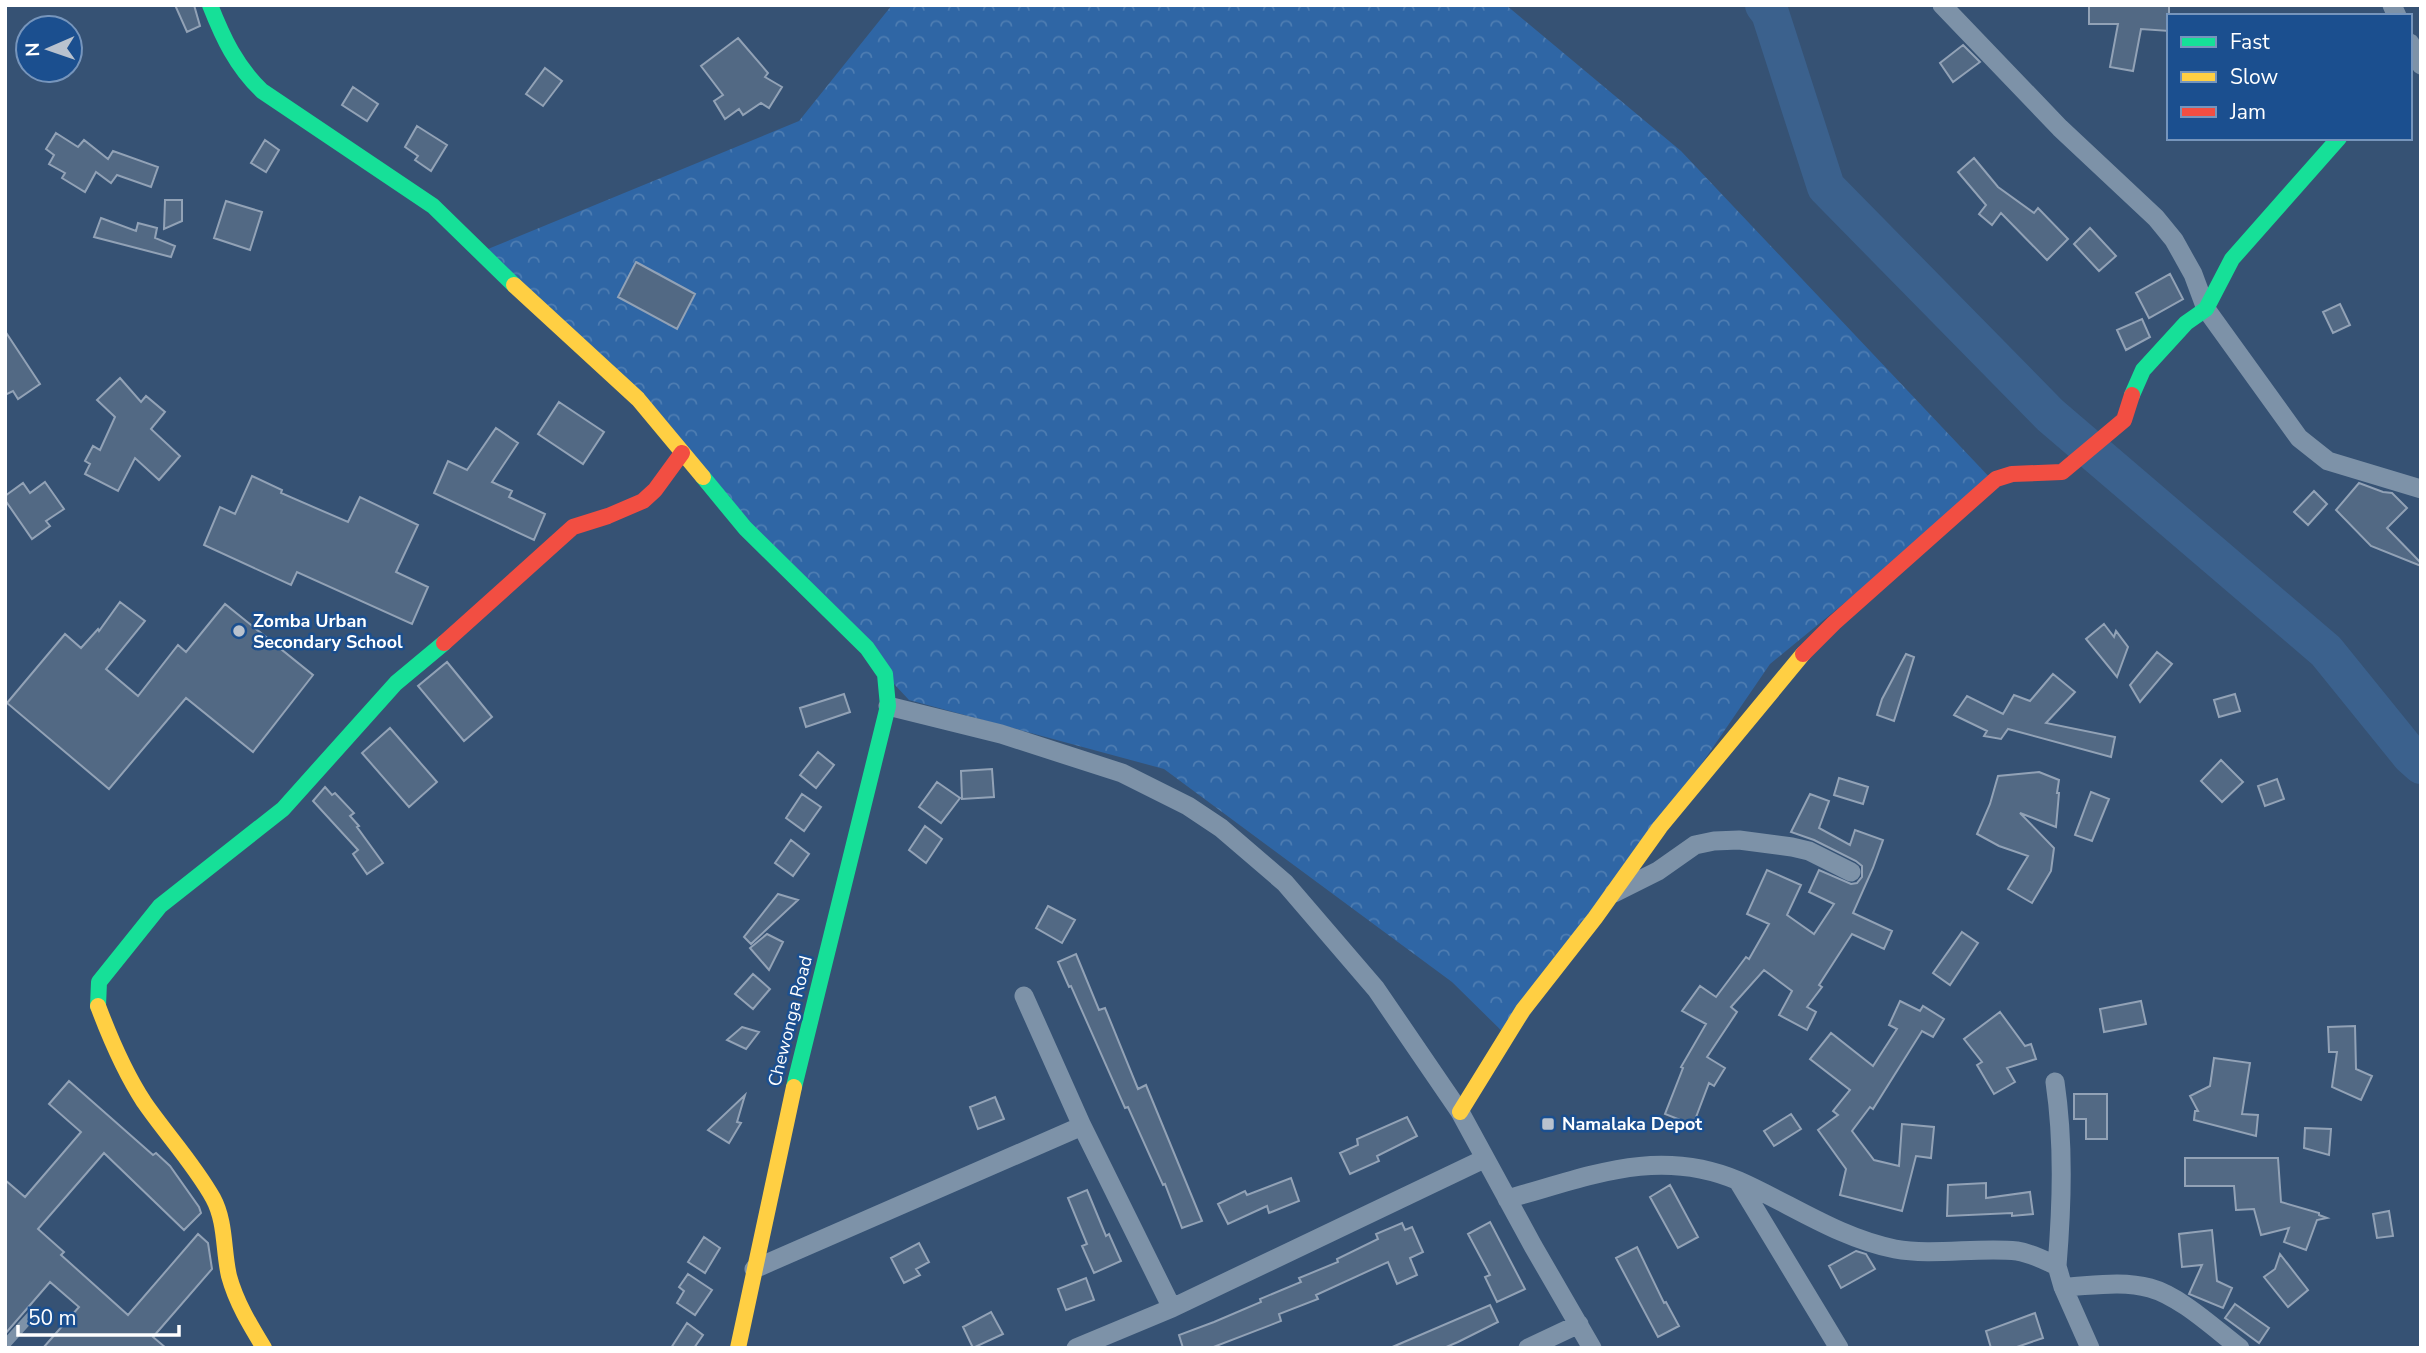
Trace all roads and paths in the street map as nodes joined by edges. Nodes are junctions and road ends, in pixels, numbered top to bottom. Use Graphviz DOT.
graph roads {
  1 [pos="210,5"];
  2 [pos="1942,5"];
  3 [pos="2337,140"];
  4 [pos="2206,309"];
  5 [pos="682,453"];
  6 [pos="2421,489"];
  7 [pos="888,706"];
  8 [pos="1851,872"];
  9 [pos="1610,895"];
  10 [pos="1024,996"];
  11 [pos="2055,1082"];
  12 [pos="1460,1112"];
  13 [pos="1082,1126"];
  14 [pos="1484,1159"];
  15 [pos="1737,1180"];
  16 [pos="1507,1199"];
  17 [pos="2057,1266"];
  18 [pos="754,1269"];
  19 [pos="2063,1287"];
  20 [pos="1172,1308"];
  21 [pos="32,1315"];
  22 [pos="1579,1324"];
  23 [pos="5,1345"];
  24 [pos="264,1348"];
  25 [pos="738,1348"];
  26 [pos="1076,1348"];
  27 [pos="1528,1348"];
  28 [pos="1592,1348"];
  29 [pos="1839,1348"];
  30 [pos="2090,1348"];
  31 [pos="2240,1348"];
  1 -- 5 [label="street"];
  2 -- 4 [label="street"];
  3 -- 4 [label="street"];
  4 -- 6 [label="street"];
  4 -- 9 [label="street"];
  5 -- 7 [label="street"];
  5 -- 24 [label="street"];
  7 -- 12 [label="street"];
  7 -- 18 [label="street, Chewonga Road"];
  8 -- 9 [label="street"];
  9 -- 12 [label="street"];
  10 -- 13 [label="street"];
  11 -- 17 [label="street"];
  12 -- 14 [label="street"];
  13 -- 18 [label="street"];
  13 -- 20 [label="street"];
  14 -- 16 [label="street"];
  14 -- 20 [label="street"];
  15 -- 16 [label="street"];
  15 -- 17 [label="street"];
  15 -- 29 [label="street"];
  16 -- 22 [label="street"];
  17 -- 19 [label="street"];
  18 -- 25 [label="street, Chewonga Road"];
  19 -- 30 [label="street"];
  19 -- 31 [label="street"];
  20 -- 26 [label="street"];
  21 -- 23 [label="lane"];
  22 -- 27 [label="street"];
  22 -- 28 [label="street"];
}
